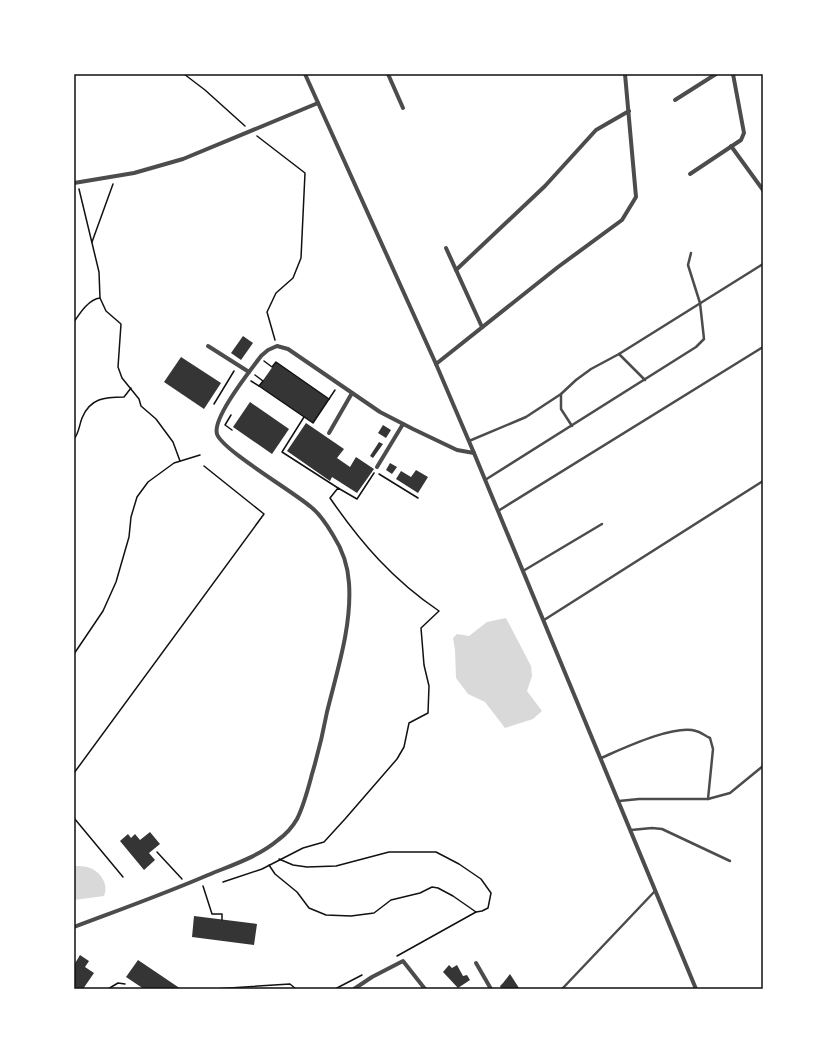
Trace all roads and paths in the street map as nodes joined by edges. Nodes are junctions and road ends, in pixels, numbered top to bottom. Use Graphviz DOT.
graph roads {
  1 [pos="184,74"];
  2 [pos="306,74"];
  3 [pos="388,74"];
  4 [pos="625,74"];
  5 [pos="716,74"];
  6 [pos="733,74"];
  7 [pos="675,100"];
  8 [pos="318,103"];
  9 [pos="403,108"];
  10 [pos="629,111"];
  11 [pos="251,130"];
  12 [pos="731,146"];
  13 [pos="690,174"];
  14 [pos="116,176"];
  15 [pos="76,182"];
  16 [pos="763,190"];
  17 [pos="92,242"];
  18 [pos="446,248"];
  19 [pos="691,253"];
  20 [pos="763,264"];
  21 [pos="456,270"];
  22 [pos="100,298"];
  23 [pos="700,303"];
  24 [pos="74,322"];
  25 [pos="482,327"];
  26 [pos="208,346"];
  27 [pos="277,346"];
  28 [pos="763,346"];
  29 [pos="619,354"];
  30 [pos="264,361"];
  31 [pos="436,364"];
  32 [pos="238,365"];
  33 [pos="249,372"];
  34 [pos="255,375"];
  35 [pos="645,380"];
  36 [pos="251,381"];
  37 [pos="259,386"];
  38 [pos="131,388"];
  39 [pos="336,388"];
  40 [pos="352,393"];
  41 [pos="561,394"];
  42 [pos="329,399"];
  43 [pos="214,404"];
  44 [pos="231,415"];
  45 [pos="304,417"];
  46 [pos="403,424"];
  47 [pos="572,426"];
  48 [pos="232,430"];
  49 [pos="328,433"];
  50 [pos="74,439"];
  51 [pos="469,441"];
  52 [pos="474,453"];
  53 [pos="200,455"];
  54 [pos="180,461"];
  55 [pos="204,466"];
  56 [pos="377,467"];
  57 [pos="485,480"];
  58 [pos="763,481"];
  59 [pos="338,488"];
  60 [pos="418,498"];
  61 [pos="498,510"];
  62 [pos="602,524"];
  63 [pos="523,571"];
  64 [pos="544,620"];
  65 [pos="74,654"];
  66 [pos="601,758"];
  67 [pos="763,766"];
  68 [pos="74,773"];
  69 [pos="708,799"];
  70 [pos="619,801"];
  71 [pos="74,818"];
  72 [pos="631,830"];
  73 [pos="157,852"];
  74 [pos="280,859"];
  75 [pos="730,860"];
  76 [pos="269,864"];
  77 [pos="123,877"];
  78 [pos="182,879"];
  79 [pos="223,882"];
  80 [pos="203,886"];
  81 [pos="656,890"];
  82 [pos="476,912"];
  83 [pos="222,920"];
  84 [pos="74,927"];
  85 [pos="396,956"];
  86 [pos="476,963"];
  87 [pos="362,974"];
  88 [pos="125,984"];
  89 [pos="108,989"];
  90 [pos="214,989"];
  91 [pos="296,989"];
  92 [pos="335,989"];
  93 [pos="354,989"];
  94 [pos="425,989"];
  95 [pos="491,989"];
  96 [pos="562,989"];
  97 [pos="696,989"];
  1 -- 11 [label="path"];
  2 -- 8 [label="street"];
  3 -- 9 [label="street"];
  4 -- 10 [label="street"];
  5 -- 7 [label="street"];
  6 -- 12 [label="street"];
  8 -- 11 [label="street"];
  8 -- 31 [label="street"];
  10 -- 21 [label="street"];
  10 -- 25 [label="street"];
  11 -- 14 [label="street"];
  11 -- 27 [label="path"];
  12 -- 13 [label="street"];
  12 -- 16 [label="street"];
  14 -- 15 [label="street"];
  14 -- 17 [label="path"];
  15 -- 17 [label="path"];
  17 -- 22 [label="path"];
  18 -- 21 [label="street"];
  19 -- 23 [label="lane"];
  20 -- 23 [label="lane"];
  21 -- 25 [label="street"];
  22 -- 24 [label="path"];
  22 -- 38 [label="path"];
  23 -- 29 [label="lane"];
  23 -- 35 [label="lane"];
  25 -- 31 [label="street"];
  26 -- 32 [label="street"];
  27 -- 33 [label="street"];
  27 -- 40 [label="street"];
  28 -- 61 [label="lane"];
  29 -- 35 [label="lane"];
  29 -- 41 [label="lane"];
  30 -- 42 [label="path"];
  31 -- 51 [label="street"];
  32 -- 33 [label="street"];
  32 -- 43 [label="path"];
  33 -- 84 [label="street"];
  34 -- 37 [label="path"];
  35 -- 47 [label="lane"];
  36 -- 37 [label="path"];
  37 -- 45 [label="path"];
  38 -- 50 [label="path"];
  38 -- 54 [label="path"];
  39 -- 42 [label="path"];
  40 -- 46 [label="street"];
  40 -- 49 [label="street"];
  41 -- 47 [label="lane"];
  41 -- 51 [label="lane"];
  42 -- 45 [label="path"];
  44 -- 48 [label="path"];
  45 -- 59 [label="path"];
  46 -- 52 [label="street"];
  46 -- 56 [label="street"];
  47 -- 57 [label="lane"];
  51 -- 52 [label="street"];
  52 -- 57 [label="street"];
  53 -- 54 [label="path"];
  54 -- 65 [label="path"];
  55 -- 68 [label="path"];
  57 -- 61 [label="street"];
  58 -- 64 [label="lane"];
  59 -- 60 [label="path"];
  59 -- 74 [label="path"];
  61 -- 63 [label="street"];
  62 -- 63 [label="lane"];
  63 -- 64 [label="street"];
  64 -- 66 [label="street"];
  66 -- 69 [label="lane"];
  66 -- 70 [label="street"];
  67 -- 69 [label="lane"];
  69 -- 70 [label="lane"];
  70 -- 72 [label="street"];
  71 -- 77 [label="path"];
  72 -- 75 [label="lane"];
  72 -- 81 [label="street"];
  73 -- 78 [label="path"];
  74 -- 76 [label="path"];
  74 -- 82 [label="path"];
  76 -- 79 [label="path"];
  76 -- 82 [label="path"];
  80 -- 83 [label="path"];
  81 -- 96 [label="lane"];
  81 -- 97 [label="street"];
  82 -- 85 [label="path"];
  86 -- 95 [label="street"];
  87 -- 92 [label="path"];
  88 -- 89 [label="path"];
  90 -- 91 [label="path"];
  93 -- 94 [label="street"];
}
